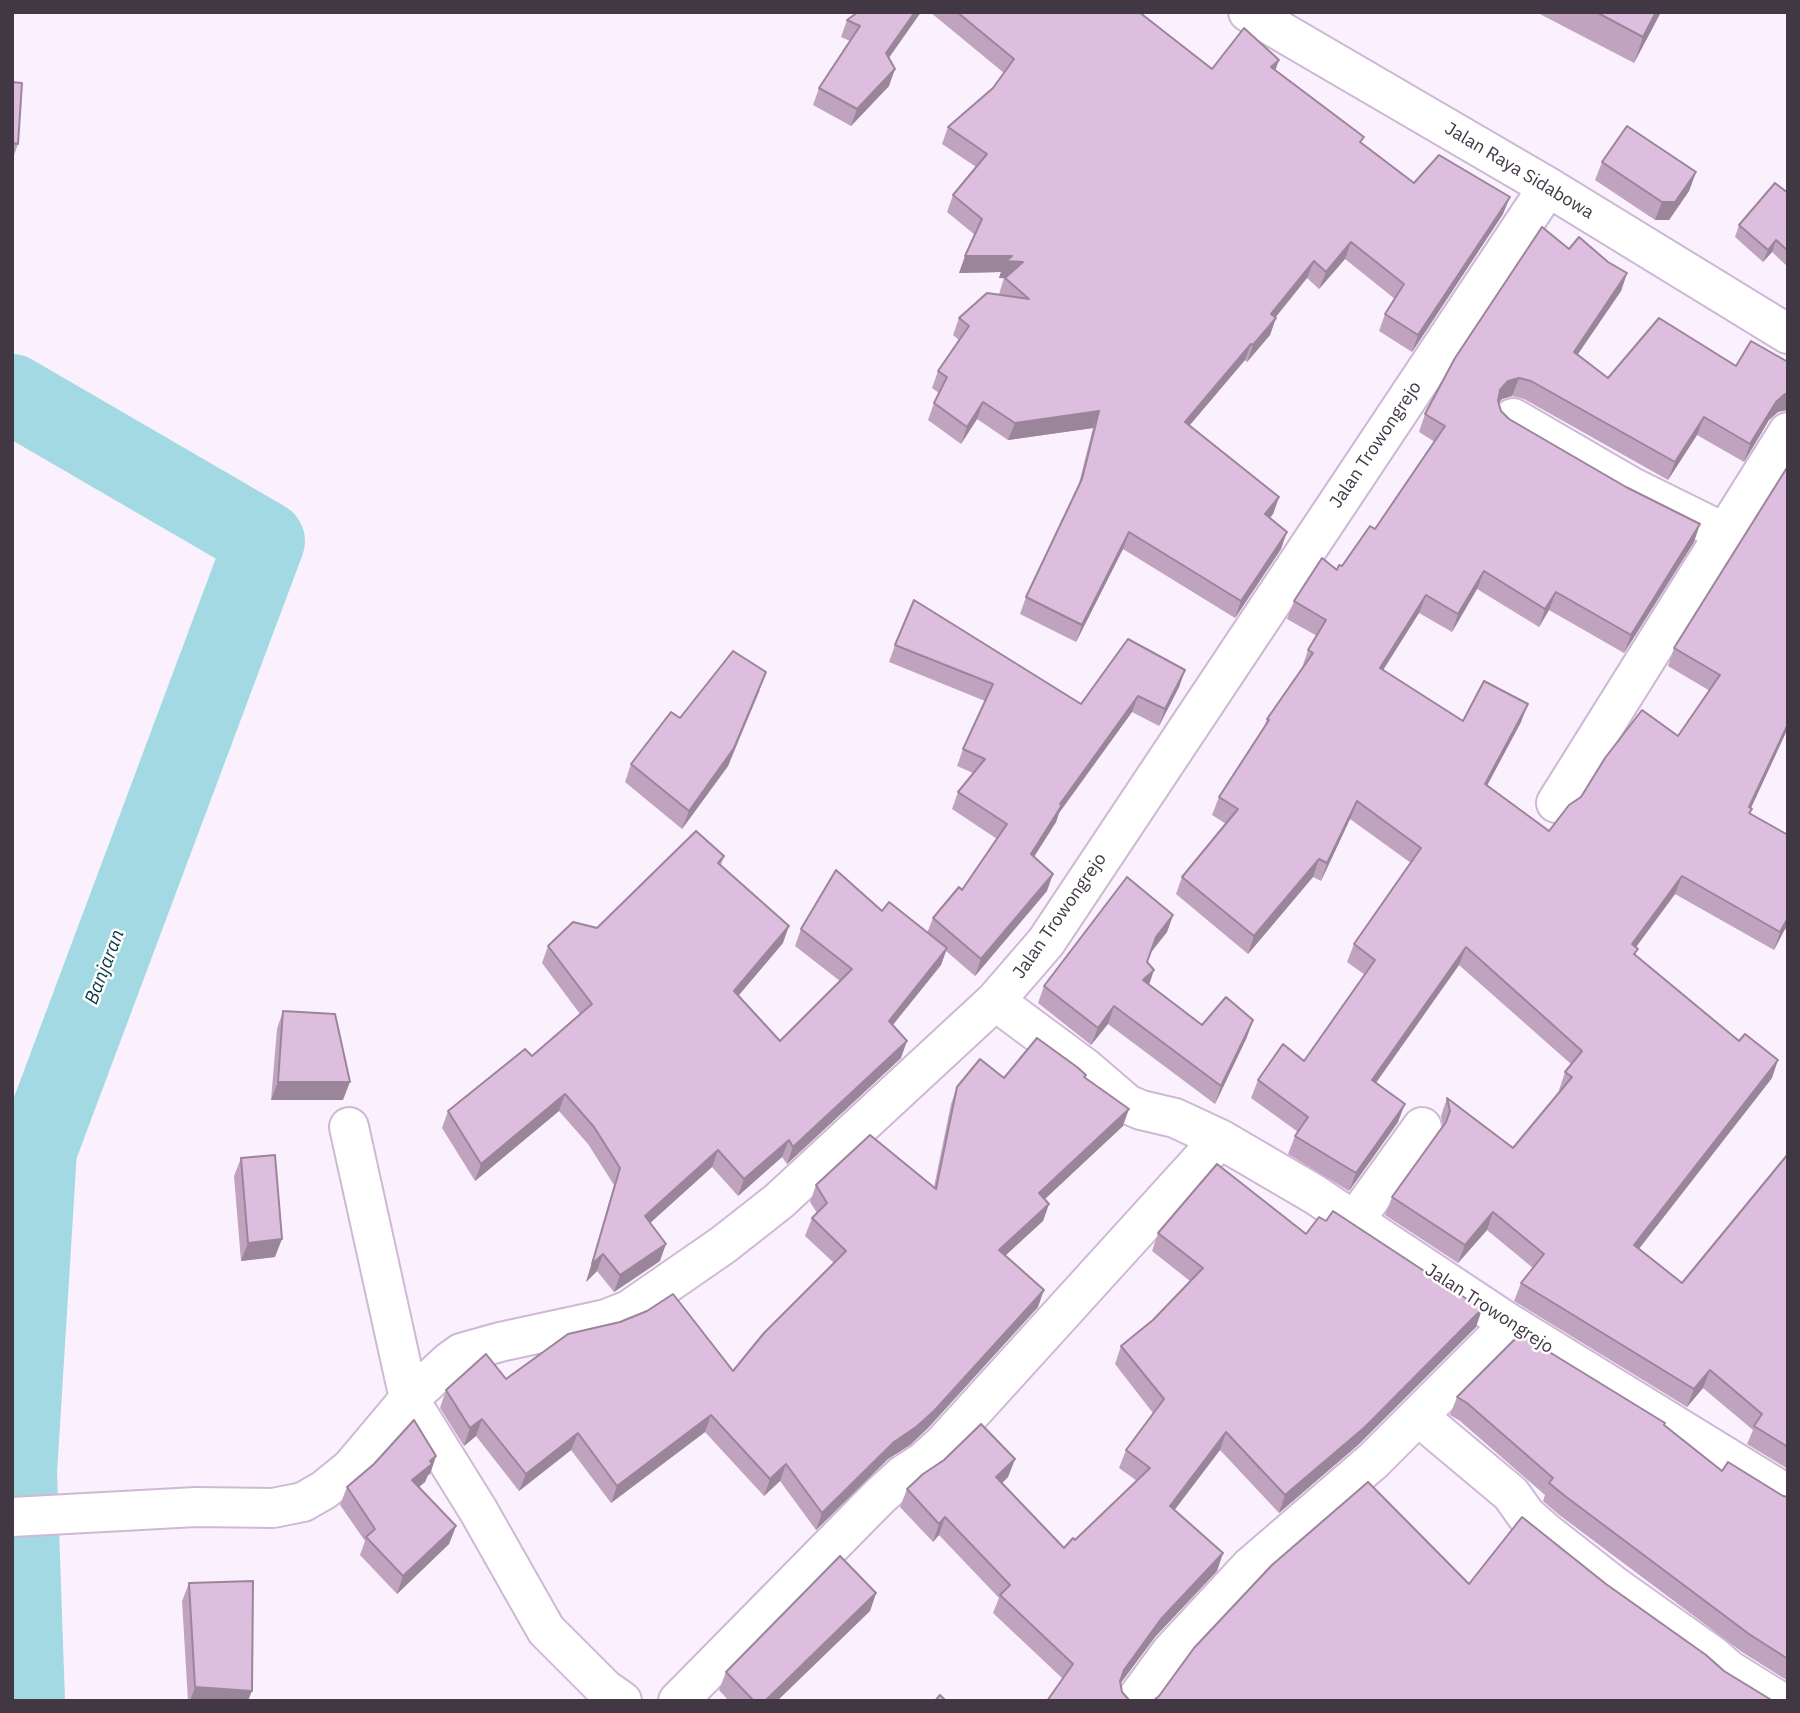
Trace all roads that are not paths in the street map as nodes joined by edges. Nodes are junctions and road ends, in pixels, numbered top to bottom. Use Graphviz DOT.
graph roads {
  1 [pos="1248,12"];
  2 [pos="1548,187"];
  3 [pos="1788,334"];
  4 [pos="1513,418"];
  5 [pos="1788,432"];
  6 [pos="1725,533"];
  7 [pos="1556,803"];
  8 [pos="995,1001"];
  9 [pos="349,1127"];
  10 [pos="1422,1127"];
  11 [pos="1220,1139"];
  12 [pos="1355,1220"];
  13 [pos="1510,1324"];
  14 [pos="409,1399"];
  15 [pos="1419,1417"];
  16 [pos="1788,1495"];
  17 [pos="12,1517"];
  18 [pos="622,1701"];
  19 [pos="678,1701"];
  20 [pos="1135,1701"];
  21 [pos="1779,1701"];
  1 -- 2 [label="main road, Jalan Raya Sidabowa"];
  2 -- 3 [label="main road, Jalan Raya Sidabowa"];
  2 -- 8 [label="main road, Jalan Trowongrejo"];
  4 -- 6 [label="main road"];
  5 -- 6 [label="main road"];
  6 -- 7 [label="main road"];
  8 -- 11 [label="main road, Jalan Trowongrejo"];
  8 -- 14 [label="main road"];
  9 -- 14 [label="main road"];
  10 -- 12 [label="main road"];
  11 -- 12 [label="main road, Jalan Trowongrejo"];
  11 -- 19 [label="main road"];
  12 -- 13 [label="main road, Jalan Trowongrejo"];
  13 -- 15 [label="main road"];
  13 -- 16 [label="main road, Jalan Trowongrejo"];
  14 -- 17 [label="main road"];
  14 -- 18 [label="main road"];
  15 -- 20 [label="main road"];
  15 -- 21 [label="main road"];
}
